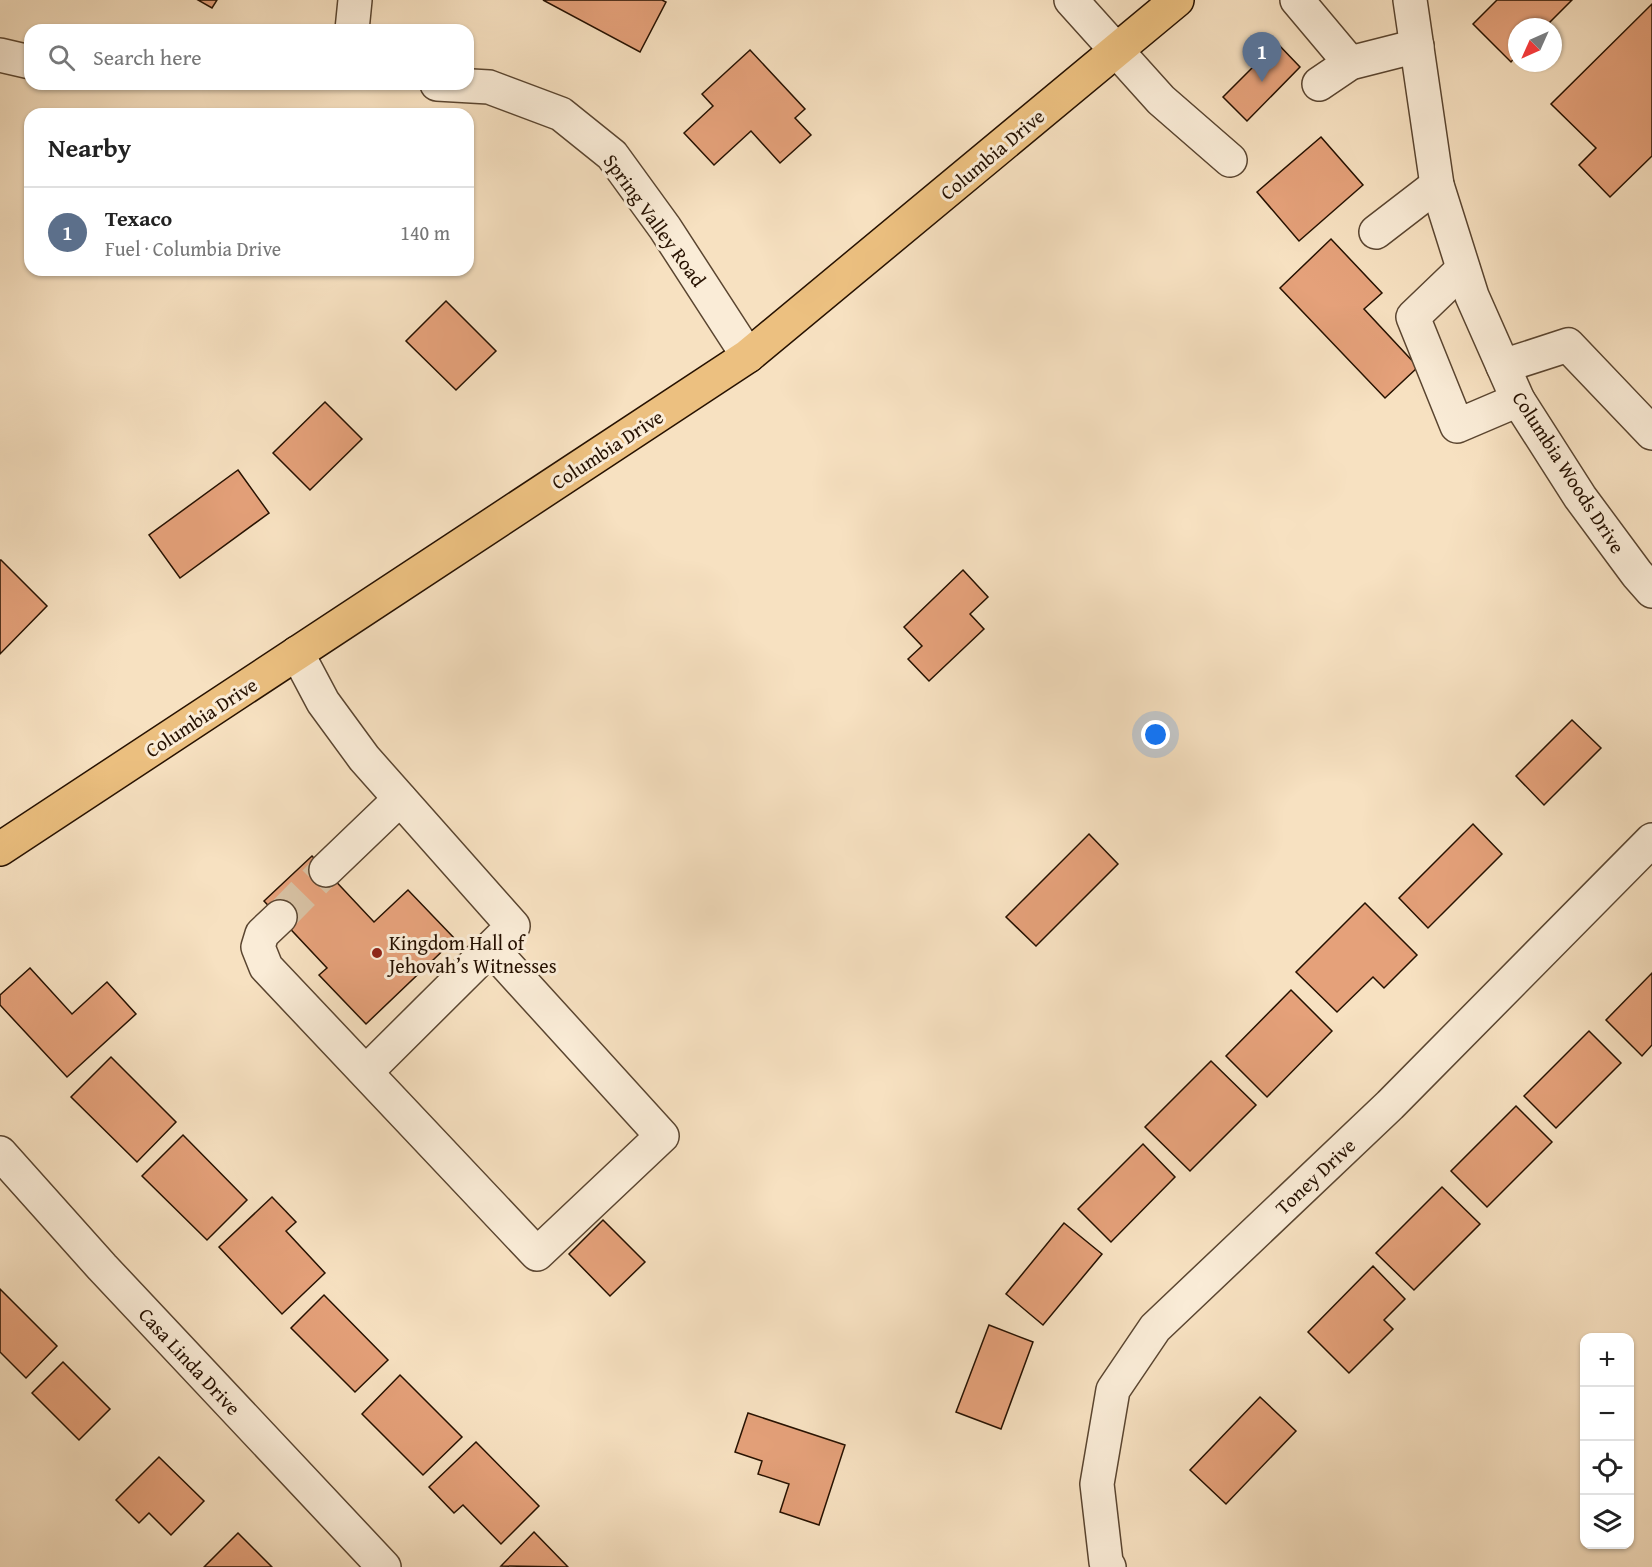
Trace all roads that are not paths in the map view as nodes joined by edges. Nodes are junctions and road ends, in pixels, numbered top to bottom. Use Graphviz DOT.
graph roads {
  1 [pos="355,0"];
  2 [pos="1071,0"];
  3 [pos="1178,0"];
  4 [pos="1298,0"];
  5 [pos="1410,0"];
  6 [pos="353,24"];
  7 [pos="1417,46"];
  8 [pos="1117,50"];
  9 [pos="0,55"];
  10 [pos="24,61"];
  11 [pos="1350,63"];
  12 [pos="1319,84"];
  13 [pos="474,86"];
  14 [pos="1230,160"];
  15 [pos="1437,185"];
  16 [pos="1376,232"];
  17 [pos="1463,270"];
  18 [pos="748,356"];
  19 [pos="1503,366"];
  20 [pos="1518,400"];
  21 [pos="1652,433"];
  22 [pos="1652,591"];
  23 [pos="297,653"];
  24 [pos="400,799"];
  25 [pos="1652,840"];
  26 [pos="0,849"];
  27 [pos="326,870"];
  28 [pos="280,917"];
  29 [pos="491,948"];
  30 [pos="366,1072"];
  31 [pos="0,1153"];
  32 [pos="384,1567"];
  33 [pos="1108,1567"];
  1 -- 6 [label="street"];
  2 -- 8 [label="street"];
  3 -- 8 [label="main road, Columbia Drive"];
  4 -- 11 [label="street"];
  5 -- 7 [label="street, Columbia Woods Drive"];
  7 -- 11 [label="street"];
  7 -- 15 [label="street, Columbia Woods Drive"];
  8 -- 14 [label="street"];
  8 -- 18 [label="main road, Columbia Drive"];
  9 -- 10 [label="street"];
  11 -- 12 [label="street"];
  13 -- 18 [label="street, Spring Valley Road"];
  15 -- 16 [label="street"];
  15 -- 17 [label="street, Columbia Woods Drive"];
  17 -- 19 [label="street, Columbia Woods Drive"];
  17 -- 20 [label="street"];
  18 -- 23 [label="main road, Columbia Drive"];
  19 -- 20 [label="street, Columbia Woods Drive"];
  19 -- 21 [label="street"];
  20 -- 22 [label="street, Columbia Woods Drive"];
  23 -- 24 [label="street"];
  23 -- 26 [label="main road, Columbia Drive"];
  24 -- 27 [label="street"];
  24 -- 29 [label="street"];
  25 -- 33 [label="street, Toney Drive"];
  28 -- 30 [label="street"];
  29 -- 30 [label="street"];
  29 -- 30 [label="street"];
  31 -- 32 [label="street, Casa Linda Drive"];
}
